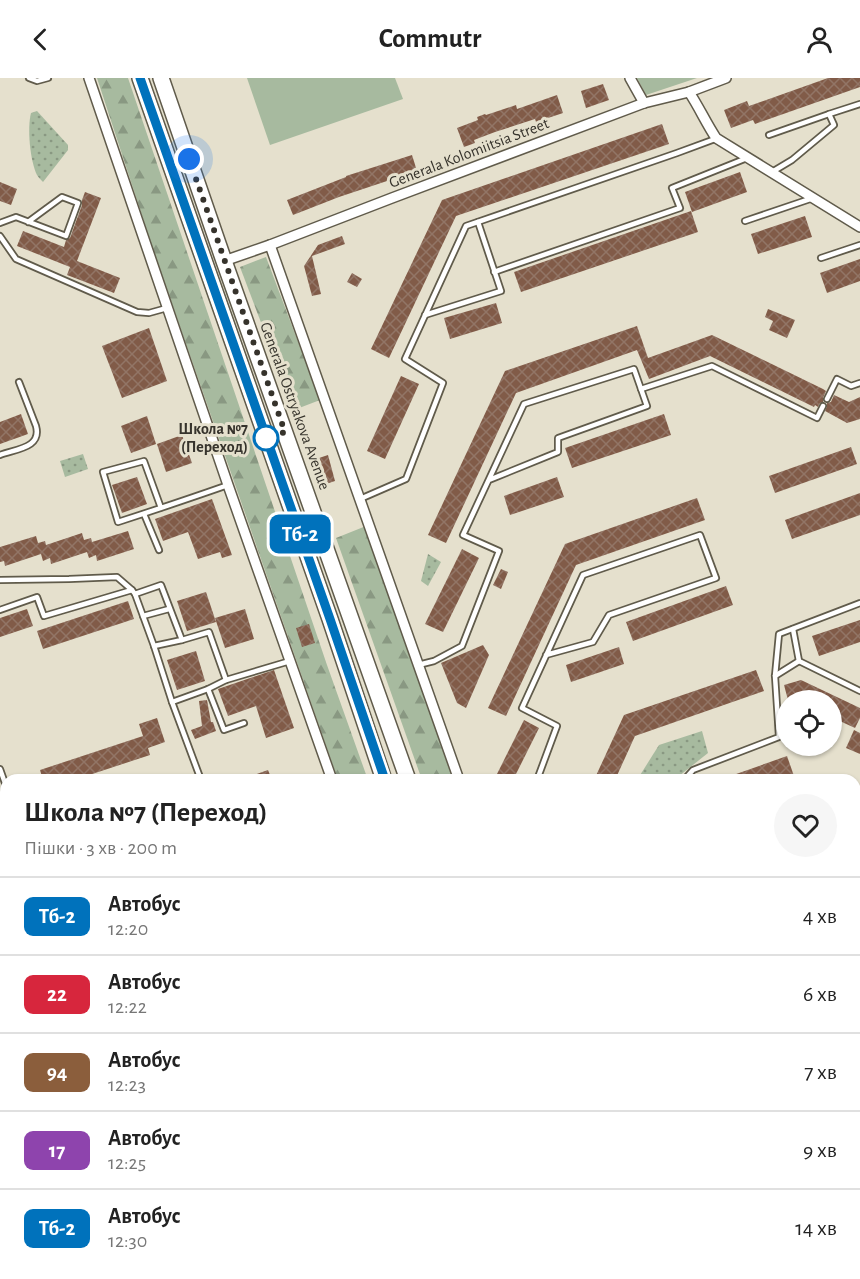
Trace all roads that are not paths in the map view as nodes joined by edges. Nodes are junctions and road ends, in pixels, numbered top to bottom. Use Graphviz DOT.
graph roads {
  1 [pos="29,78"];
  2 [pos="48,78"];
  3 [pos="89,78"];
  4 [pos="140,78"];
  5 [pos="161,78"];
  6 [pos="726,78"];
  7 [pos="632,79"];
  8 [pos="689,92"];
  9 [pos="644,103"];
  10 [pos="860,104"];
  11 [pos="829,114"];
  12 [pos="769,135"];
  13 [pos="716,138"];
  14 [pos="748,158"];
  15 [pos="772,172"];
  16 [pos="814,198"];
  17 [pos="745,221"];
  18 [pos="28,222"];
  19 [pos="478,222"];
  20 [pos="0,224"];
  21 [pos="860,227"];
  22 [pos="0,236"];
  23 [pos="270,245"];
  24 [pos="860,245"];
  25 [pos="821,258"];
  26 [pos="224,261"];
  27 [pos="494,272"];
  28 [pos="167,308"];
  29 [pos="425,315"];
  30 [pos="19,382"];
  31 [pos="860,383"];
  32 [pos="641,389"];
  33 [pos="826,399"];
  34 [pos="823,406"];
  35 [pos="0,455"];
  36 [pos="489,480"];
  37 [pos="228,485"];
  38 [pos="360,499"];
  39 [pos="161,508"];
  40 [pos="144,514"];
  41 [pos="159,550"];
  42 [pos="0,580"];
  43 [pos="133,592"];
  44 [pos="860,603"];
  45 [pos="169,609"];
  46 [pos="0,610"];
  47 [pos="143,616"];
  48 [pos="794,628"];
  49 [pos="182,640"];
  50 [pos="154,646"];
  51 [pos="546,655"];
  52 [pos="290,661"];
  53 [pos="799,661"];
  54 [pos="418,665"];
  55 [pos="775,676"];
  56 [pos="226,680"];
  57 [pos="208,689"];
  58 [pos="860,691"];
  59 [pos="172,702"];
  60 [pos="244,723"];
  61 [pos="199,774"];
  62 [pos="330,774"];
  63 [pos="382,774"];
  64 [pos="406,774"];
  65 [pos="457,774"];
  66 [pos="539,774"];
  67 [pos="689,774"];
  1 -- 2 [label="lane"];
  3 -- 28 [label="street"];
  4 -- 63 [label="main road"];
  5 -- 26 [label="main road, Generala Ostryakova Avenue"];
  6 -- 8 [label="street, Generala Kolomiitsia Street"];
  7 -- 9 [label="street"];
  8 -- 9 [label="street, Generala Kolomiitsia Street"];
  8 -- 13 [label="street"];
  9 -- 23 [label="street, Generala Kolomiitsia Street"];
  10 -- 11 [label="lane"];
  11 -- 12 [label="lane"];
  11 -- 15 [label="lane"];
  13 -- 14 [label="street"];
  13 -- 19 [label="lane"];
  14 -- 15 [label="street"];
  14 -- 27 [label="lane"];
  15 -- 16 [label="street"];
  16 -- 17 [label="lane"];
  16 -- 21 [label="street"];
  18 -- 18 [label="lane"];
  18 -- 20 [label="lane"];
  19 -- 27 [label="lane"];
  19 -- 29 [label="lane"];
  22 -- 28 [label="lane"];
  23 -- 26 [label="street, Generala Kolomiitsia Street"];
  23 -- 38 [label="street"];
  24 -- 25 [label="lane"];
  26 -- 64 [label="main road, Generala Ostryakova Avenue"];
  27 -- 29 [label="lane"];
  28 -- 37 [label="street"];
  29 -- 38 [label="lane"];
  30 -- 35 [label="lane"];
  31 -- 33 [label="lane"];
  32 -- 34 [label="lane"];
  32 -- 36 [label="lane"];
  32 -- 36 [label="lane"];
  36 -- 54 [label="lane"];
  37 -- 39 [label="lane"];
  37 -- 52 [label="street"];
  38 -- 54 [label="street"];
  39 -- 40 [label="lane"];
  39 -- 40 [label="lane"];
  40 -- 41 [label="lane"];
  42 -- 43 [label="lane"];
  43 -- 45 [label="lane"];
  43 -- 46 [label="lane"];
  43 -- 47 [label="lane"];
  44 -- 48 [label="lane"];
  45 -- 47 [label="lane"];
  45 -- 49 [label="lane"];
  47 -- 50 [label="lane"];
  48 -- 53 [label="lane"];
  48 -- 55 [label="lane"];
  49 -- 50 [label="lane"];
  49 -- 56 [label="lane"];
  50 -- 59 [label="lane"];
  51 -- 51 [label="lane"];
  51 -- 66 [label="lane"];
  52 -- 56 [label="lane"];
  52 -- 62 [label="street"];
  53 -- 55 [label="lane"];
  53 -- 58 [label="lane"];
  54 -- 65 [label="street"];
  55 -- 67 [label="lane"];
  56 -- 57 [label="lane"];
  57 -- 59 [label="lane"];
  57 -- 60 [label="lane"];
  59 -- 61 [label="lane"];
}
